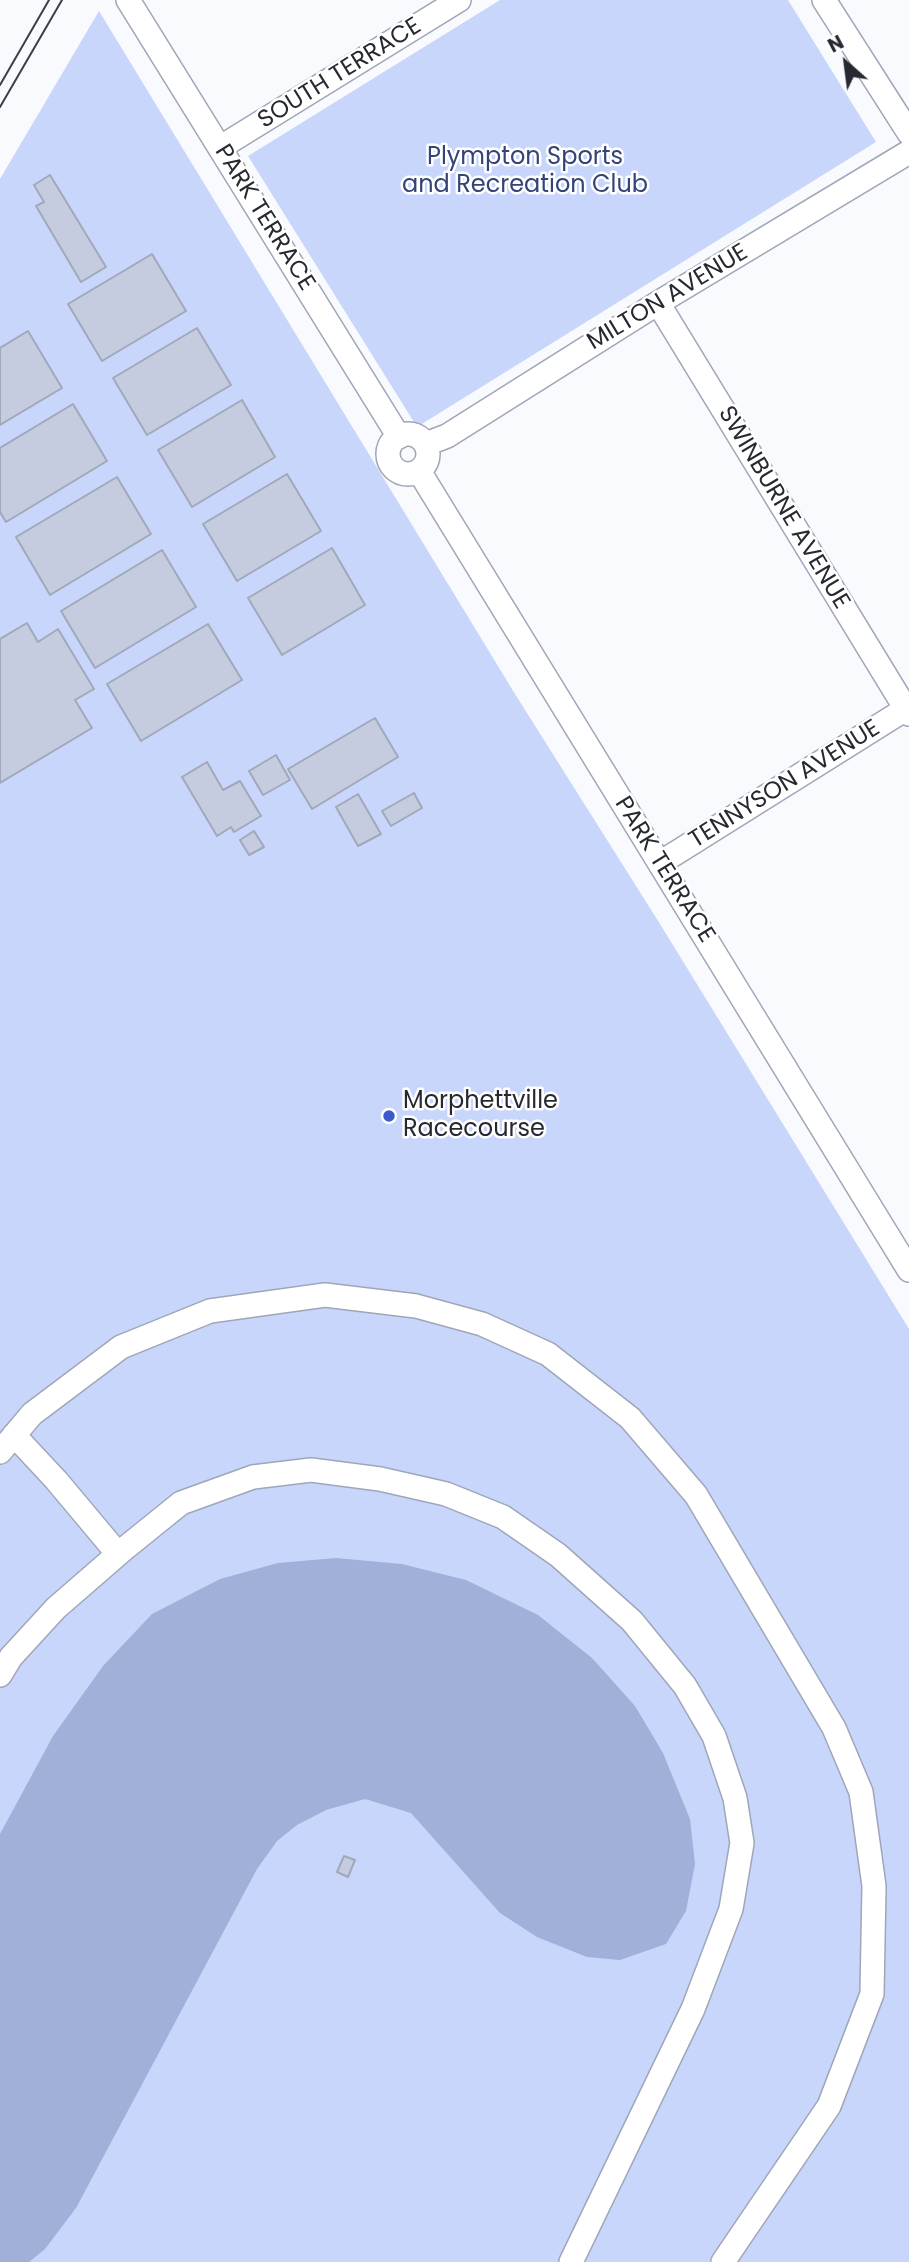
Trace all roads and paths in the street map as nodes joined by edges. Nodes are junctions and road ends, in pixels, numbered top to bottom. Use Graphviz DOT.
graph roads {
  1 [pos="128,0"];
  2 [pos="459,0"];
  3 [pos="824,0"];
  4 [pos="909,134"];
  5 [pos="221,147"];
  6 [pos="909,152"];
  7 [pos="658,303"];
  8 [pos="398,437"];
  9 [pos="426,444"];
  10 [pos="419,471"];
  11 [pos="908,710"];
  12 [pos="660,863"];
  13 [pos="909,1270"];
  14 [pos="7,1444"];
  15 [pos="118,1554"];
  16 [pos="0,1675"];
  17 [pos="571,2262"];
  18 [pos="723,2262"];
  1 -- 5 [label="street, PARK TERRACE"];
  2 -- 5 [label="street, SOUTH TERRACE"];
  3 -- 4 [label="street"];
  5 -- 8 [label="street, PARK TERRACE"];
  6 -- 7 [label="street, MILTON AVENUE"];
  7 -- 9 [label="street, MILTON AVENUE"];
  7 -- 11 [label="street, SWINBURNE AVENUE"];
  8 -- 9 [label="street"];
  8 -- 10 [label="street"];
  9 -- 10 [label="street"];
  10 -- 12 [label="street, PARK TERRACE"];
  11 -- 12 [label="street, TENNYSON AVENUE"];
  12 -- 13 [label="street, PARK TERRACE"];
  14 -- 15 [label="street"];
  14 -- 18 [label="street"];
  15 -- 16 [label="street"];
  15 -- 17 [label="street"];
}
